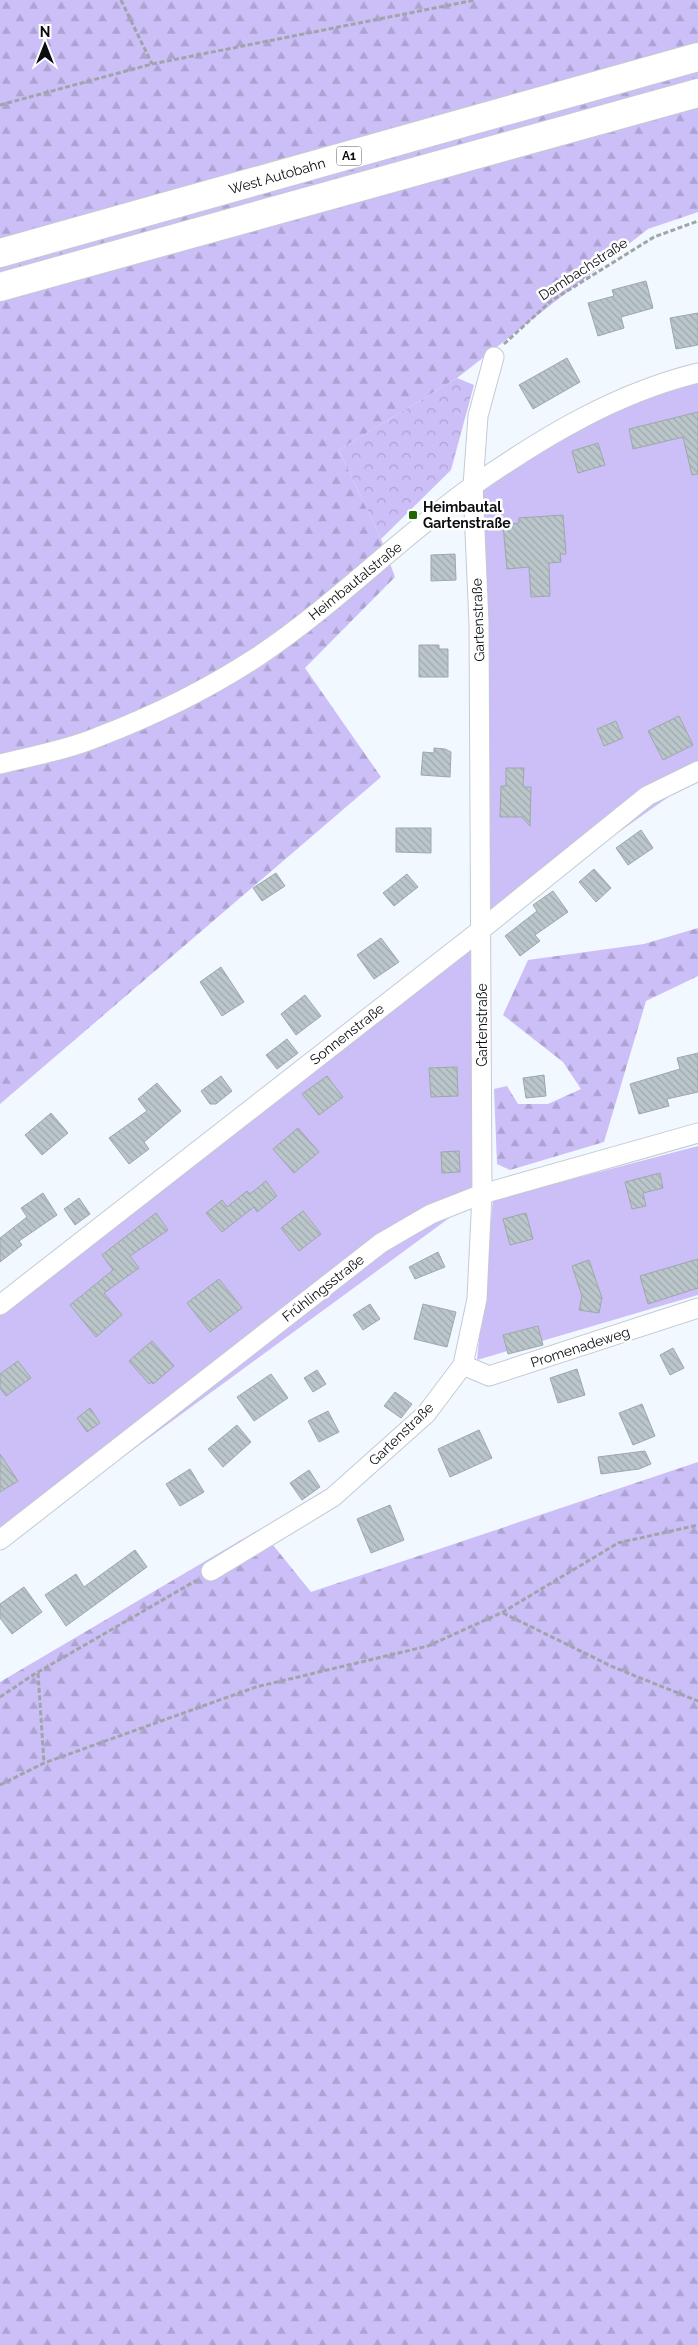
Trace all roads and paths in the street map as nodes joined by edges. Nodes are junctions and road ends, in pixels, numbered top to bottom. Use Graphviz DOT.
graph roads {
  1 [pos="120,0"];
  2 [pos="474,0"];
  3 [pos="698,57"];
  4 [pos="152,64"];
  5 [pos="698,92"];
  6 [pos="0,105"];
  7 [pos="698,221"];
  8 [pos="0,253"];
  9 [pos="0,287"];
  10 [pos="494,356"];
  11 [pos="698,373"];
  12 [pos="473,486"];
  13 [pos="0,764"];
  14 [pos="698,771"];
  15 [pos="482,929"];
  16 [pos="698,1133"];
  17 [pos="482,1194"];
  18 [pos="0,1305"];
  19 [pos="698,1308"];
  20 [pos="463,1364"];
  21 [pos="698,1525"];
  22 [pos="0,1540"];
  23 [pos="212,1571"];
  24 [pos="503,1612"];
  25 [pos="38,1673"];
  26 [pos="0,1697"];
  27 [pos="698,1701"];
  28 [pos="44,1763"];
  29 [pos="0,1785"];
  1 -- 4 [label="path"];
  2 -- 4 [label="path"];
  3 -- 8 [label="highway, West Autobahn / A1"];
  4 -- 6 [label="path"];
  5 -- 9 [label="highway, A1"];
  7 -- 10 [label="path, Dambachstraße"];
  10 -- 12 [label="street, Gartenstraße"];
  11 -- 12 [label="street, Heimbautalstraße"];
  12 -- 13 [label="street, Heimbautalstraße"];
  12 -- 15 [label="street, Gartenstraße"];
  14 -- 15 [label="street, Sonnenstraße"];
  15 -- 17 [label="street, Gartenstraße"];
  15 -- 18 [label="street, Sonnenstraße"];
  16 -- 17 [label="street, Frühlingsstraße"];
  17 -- 20 [label="street, Gartenstraße"];
  17 -- 22 [label="street, Frühlingsstraße"];
  19 -- 20 [label="street, Promenadeweg"];
  20 -- 23 [label="street, Gartenstraße"];
  21 -- 24 [label="path"];
  23 -- 25 [label="path"];
  24 -- 27 [label="path"];
  24 -- 28 [label="path"];
  25 -- 26 [label="path"];
  25 -- 28 [label="path"];
  28 -- 29 [label="path"];
}
